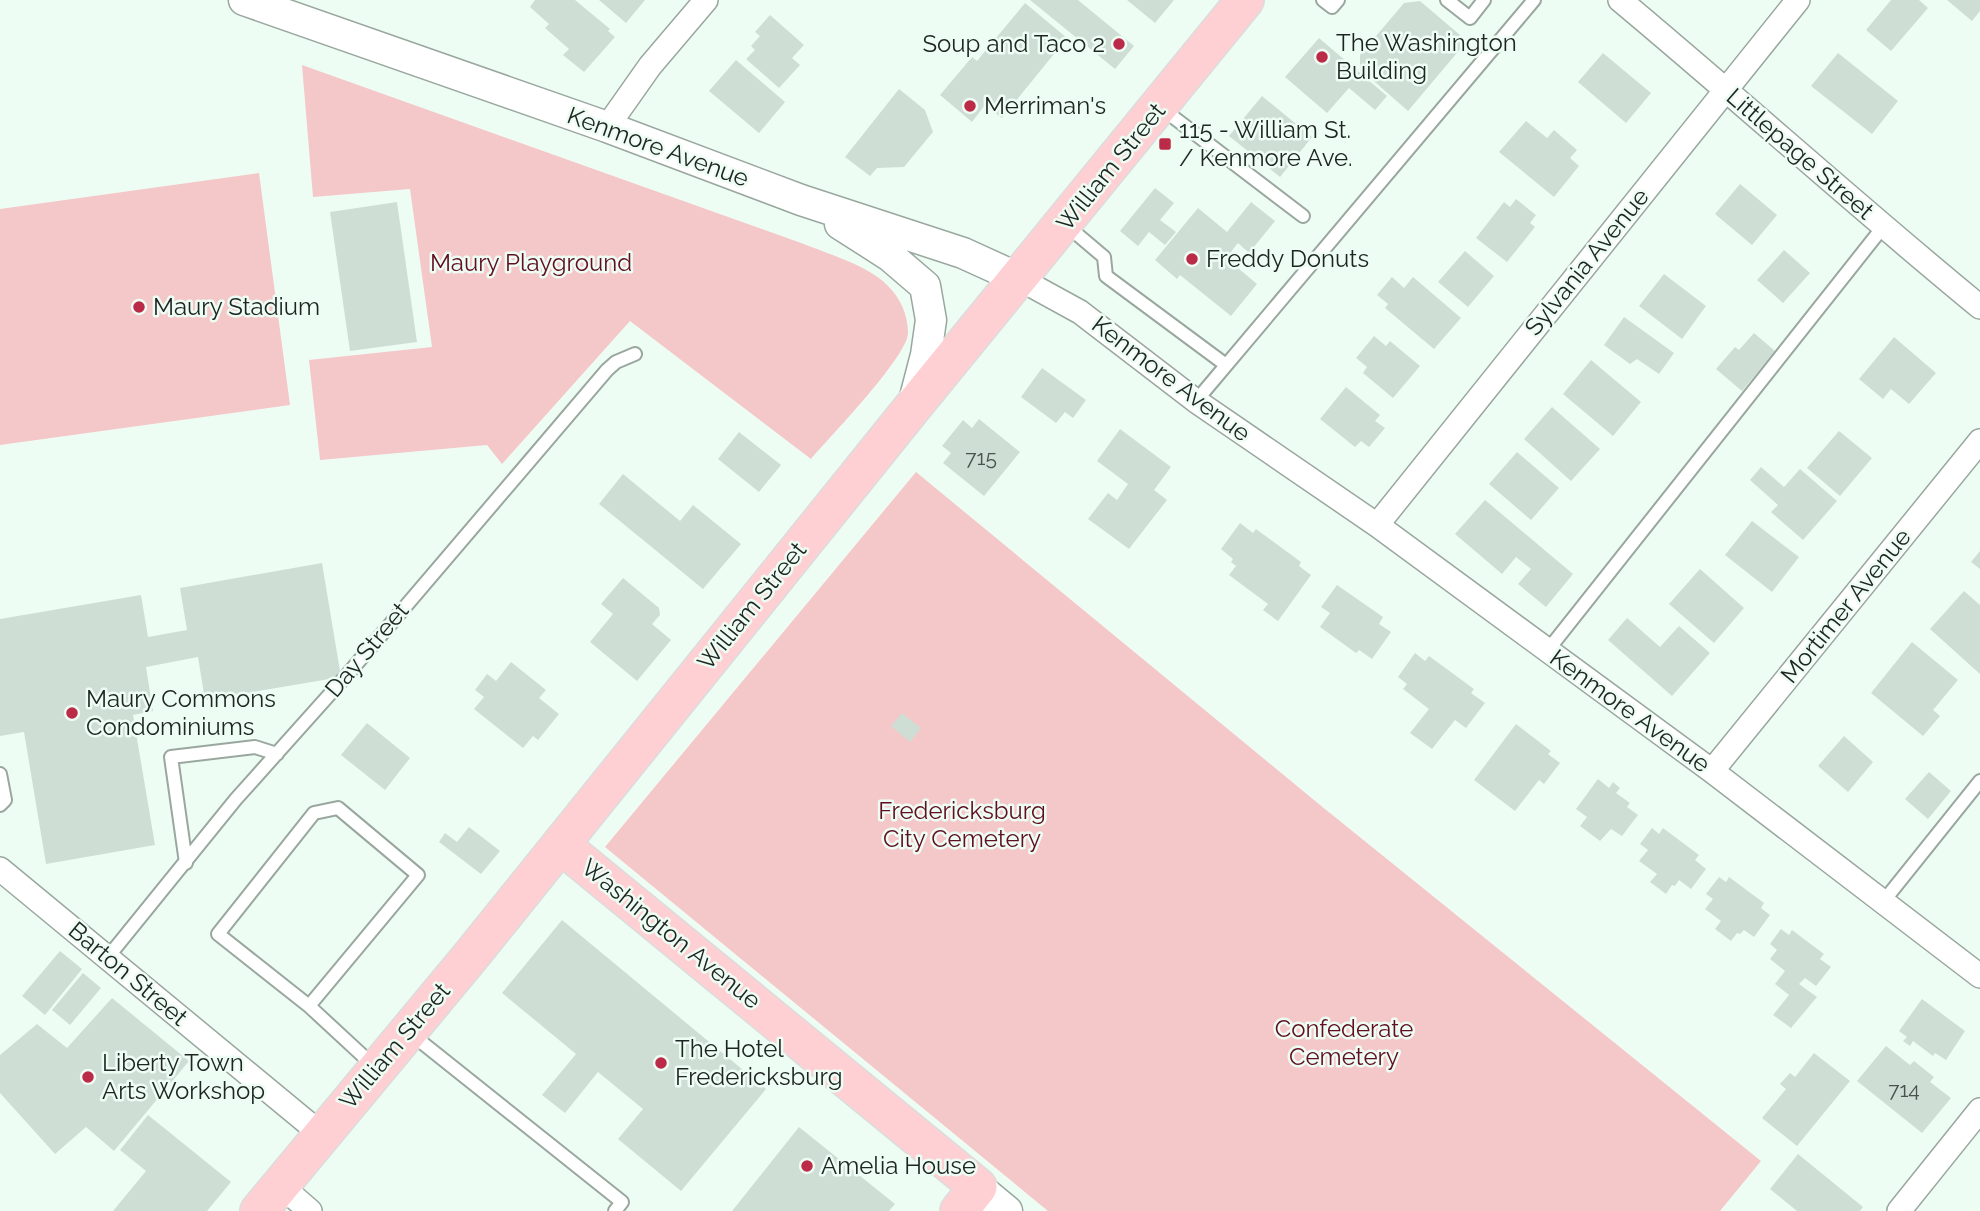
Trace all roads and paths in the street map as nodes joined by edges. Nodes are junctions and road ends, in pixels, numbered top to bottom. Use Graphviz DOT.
graph roads {
  1 [pos="244,0"];
  2 [pos="706,0"];
  3 [pos="1245,0"];
  4 [pos="1323,0"];
  5 [pos="1338,0"];
  6 [pos="1447,0"];
  7 [pos="1485,0"];
  8 [pos="1534,0"];
  9 [pos="1620,0"];
  10 [pos="1798,0"];
  11 [pos="1726,88"];
  12 [pos="1160,107"];
  13 [pos="607,127"];
  14 [pos="801,200"];
  15 [pos="1303,216"];
  16 [pos="1064,224"];
  17 [pos="1883,227"];
  18 [pos="1018,278"];
  19 [pos="1980,307"];
  20 [pos="635,354"];
  21 [pos="1226,365"];
  22 [pos="1196,401"];
  23 [pos="912,408"];
  24 [pos="1980,441"];
  25 [pos="1377,525"];
  26 [pos="1548,650"];
  27 [pos="277,754"];
  28 [pos="1712,771"];
  29 [pos="0,774"];
  30 [pos="1980,781"];
  31 [pos="0,805"];
  32 [pos="561,845"];
  33 [pos="186,863"];
  34 [pos="0,869"];
  35 [pos="1883,902"];
  36 [pos="108,957"];
  37 [pos="1980,976"];
  38 [pos="309,1006"];
  39 [pos="407,1031"];
  40 [pos="377,1068"];
  41 [pos="1980,1110"];
  42 [pos="321,1134"];
  43 [pos="269,1198"];
  44 [pos="969,1199"];
  45 [pos="310,1211"];
  46 [pos="615,1211"];
  47 [pos="1007,1211"];
  48 [pos="1899,1211"];
  1 -- 13 [label="street, Kenmore Avenue"];
  2 -- 13 [label="street"];
  3 -- 12 [label="main road, William Street"];
  4 -- 5 [label="lane"];
  6 -- 7 [label="lane"];
  8 -- 21 [label="lane"];
  9 -- 11 [label="street, Littlepage Street"];
  10 -- 11 [label="street, Sylvania Avenue"];
  11 -- 17 [label="street, Littlepage Street"];
  11 -- 25 [label="street, Sylvania Avenue"];
  12 -- 15 [label="lane"];
  12 -- 16 [label="main road, William Street"];
  13 -- 14 [label="street, Kenmore Avenue"];
  14 -- 18 [label="street, Kenmore Avenue"];
  14 -- 23 [label="street"];
  16 -- 18 [label="main road, William Street"];
  16 -- 21 [label="lane"];
  17 -- 19 [label="street, Littlepage Street"];
  17 -- 26 [label="lane"];
  18 -- 22 [label="street, Kenmore Avenue"];
  18 -- 23 [label="main road, William Street"];
  20 -- 27 [label="lane, Day Street"];
  21 -- 22 [label="lane"];
  22 -- 25 [label="street, Kenmore Avenue"];
  23 -- 32 [label="main road, William Street"];
  24 -- 28 [label="street, Mortimer Avenue"];
  25 -- 26 [label="street, Kenmore Avenue"];
  26 -- 28 [label="street, Kenmore Avenue"];
  27 -- 33 [label="lane, Day Street"];
  27 -- 33 [label="lane"];
  28 -- 35 [label="street, Kenmore Avenue"];
  29 -- 31 [label="lane"];
  30 -- 35 [label="lane"];
  32 -- 39 [label="main road, William Street"];
  32 -- 44 [label="main road, Washington Avenue"];
  33 -- 36 [label="lane, Day Street"];
  34 -- 36 [label="street, Barton Street"];
  35 -- 37 [label="street, Kenmore Avenue"];
  36 -- 42 [label="street, Barton Street"];
  38 -- 38 [label="lane"];
  38 -- 40 [label="lane"];
  39 -- 40 [label="main road, William Street"];
  39 -- 46 [label="lane"];
  40 -- 42 [label="main road, William Street"];
  41 -- 48 [label="street"];
  42 -- 43 [label="main road, William Street"];
  43 -- 45 [label="street"];
  44 -- 47 [label="street, Washington Avenue"];
}
